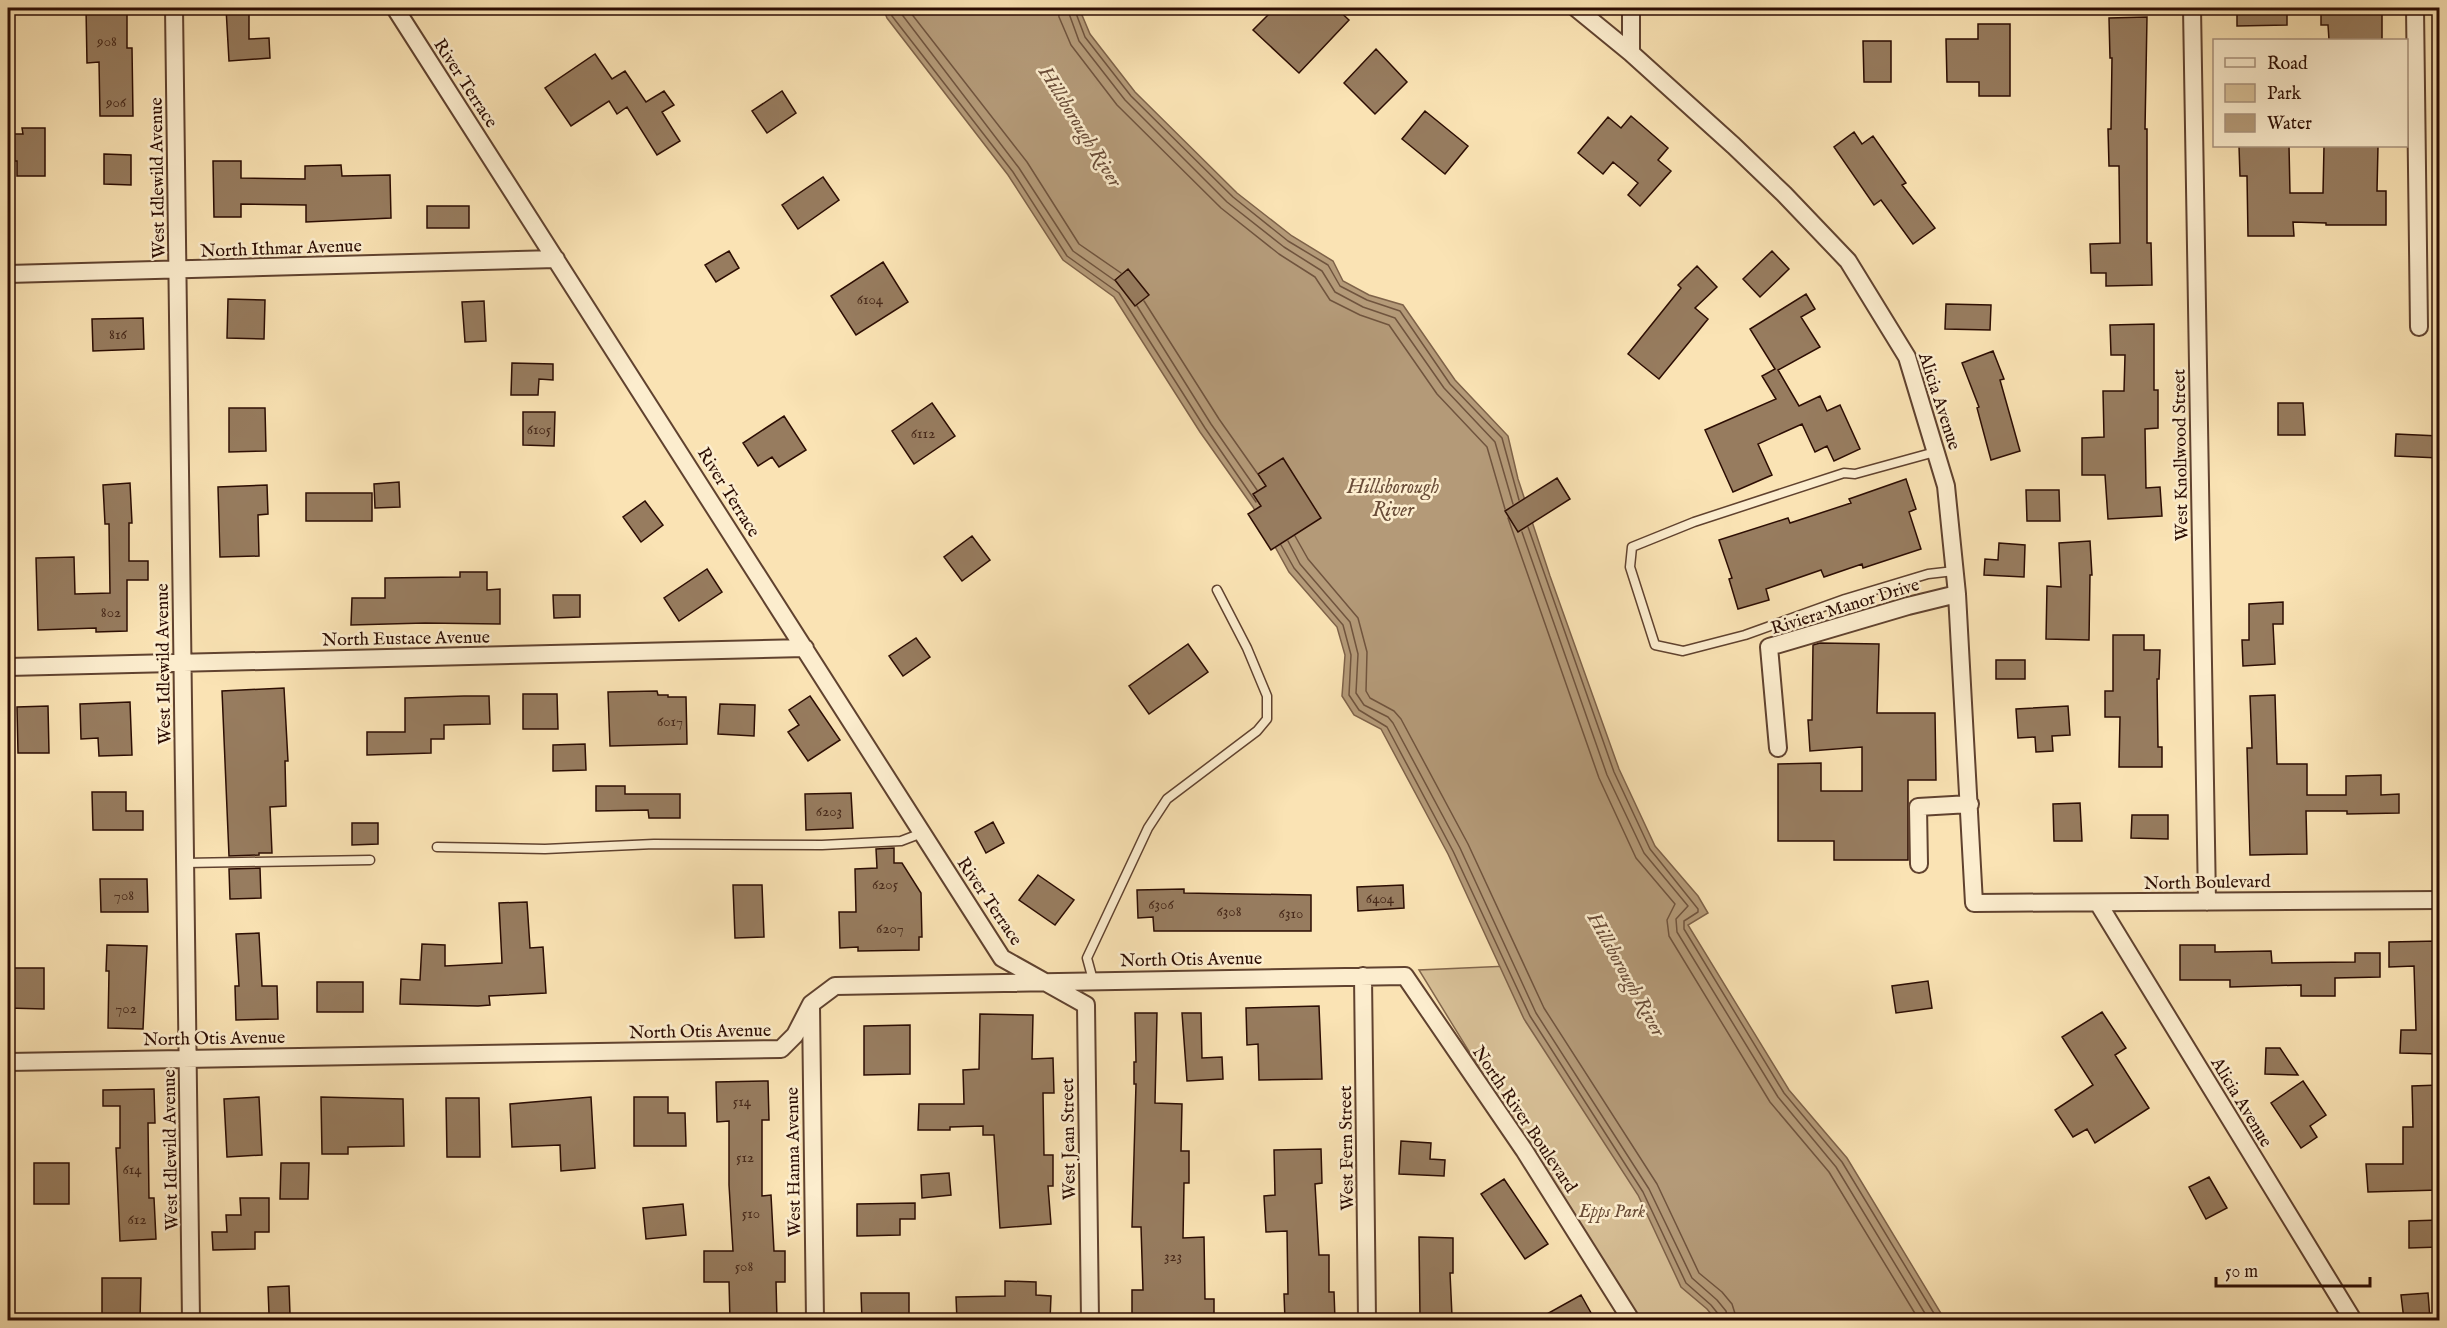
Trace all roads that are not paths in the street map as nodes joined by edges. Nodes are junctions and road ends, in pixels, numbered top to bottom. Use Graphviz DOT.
graph roads {
  1 [pos="174,8"];
  2 [pos="394,8"];
  3 [pos="1576,8"];
  4 [pos="1631,8"];
  5 [pos="2192,8"];
  6 [pos="2415,8"];
  7 [pos="1631,52"];
  8 [pos="556,259"];
  9 [pos="178,270"];
  10 [pos="8,274"];
  11 [pos="2419,327"];
  12 [pos="1935,452"];
  13 [pos="1954,571"];
  14 [pos="1217,590"];
  15 [pos="1957,594"];
  16 [pos="805,648"];
  17 [pos="183,662"];
  18 [pos="8,666"];
  19 [pos="1778,748"];
  20 [pos="1970,804"];
  21 [pos="922,833"];
  22 [pos="436,847"];
  23 [pos="370,860"];
  24 [pos="185,863"];
  25 [pos="1919,864"];
  26 [pos="2439,900"];
  27 [pos="2207,902"];
  28 [pos="1974,903"];
  29 [pos="2098,903"];
  30 [pos="1363,976"];
  31 [pos="1093,980"];
  32 [pos="1045,981"];
  33 [pos="811,1004"];
  34 [pos="188,1058"];
  35 [pos="8,1062"];
  36 [pos="191,1320"];
  37 [pos="815,1320"];
  38 [pos="1090,1320"];
  39 [pos="1367,1320"];
  40 [pos="1631,1320"];
  41 [pos="2353,1320"];
  1 -- 9 [label="street, West Idlewild Avenue"];
  2 -- 8 [label="street, River Terrace"];
  3 -- 7 [label="street, Alicia Avenue"];
  4 -- 7 [label="street"];
  5 -- 27 [label="street, West Knollwood Street"];
  6 -- 11 [label="street"];
  7 -- 12 [label="street, Alicia Avenue"];
  8 -- 9 [label="street, North Ithmar Avenue"];
  8 -- 16 [label="street, River Terrace"];
  9 -- 10 [label="street, North Ithmar Avenue"];
  9 -- 17 [label="street, West Idlewild Avenue"];
  12 -- 13 [label="street, Alicia Avenue"];
  12 -- 13 [label="lane"];
  13 -- 15 [label="street, Alicia Avenue"];
  14 -- 31 [label="lane"];
  15 -- 19 [label="street, Riviera Manor Drive"];
  15 -- 20 [label="street, Alicia Avenue"];
  16 -- 17 [label="street, North Eustace Avenue"];
  16 -- 21 [label="street, River Terrace"];
  17 -- 18 [label="street, North Eustace Avenue"];
  17 -- 24 [label="street, West Idlewild Avenue"];
  20 -- 25 [label="street"];
  20 -- 28 [label="street, Alicia Avenue"];
  21 -- 22 [label="lane"];
  21 -- 32 [label="street, River Terrace"];
  23 -- 24 [label="lane"];
  24 -- 34 [label="street, West Idlewild Avenue"];
  26 -- 27 [label="street, North Boulevard"];
  27 -- 29 [label="street, North Boulevard"];
  28 -- 29 [label="street, North Boulevard"];
  29 -- 41 [label="street, Alicia Avenue"];
  30 -- 31 [label="street, North Otis Avenue"];
  30 -- 39 [label="street, West Fern Street"];
  30 -- 40 [label="street, North River Boulevard"];
  31 -- 32 [label="street, North Otis Avenue"];
  32 -- 33 [label="street, North Otis Avenue"];
  32 -- 38 [label="street, West Jean Street"];
  33 -- 34 [label="street, North Otis Avenue"];
  33 -- 37 [label="street, West Hanna Avenue"];
  34 -- 35 [label="street, North Otis Avenue"];
  34 -- 36 [label="street, West Idlewild Avenue"];
}
